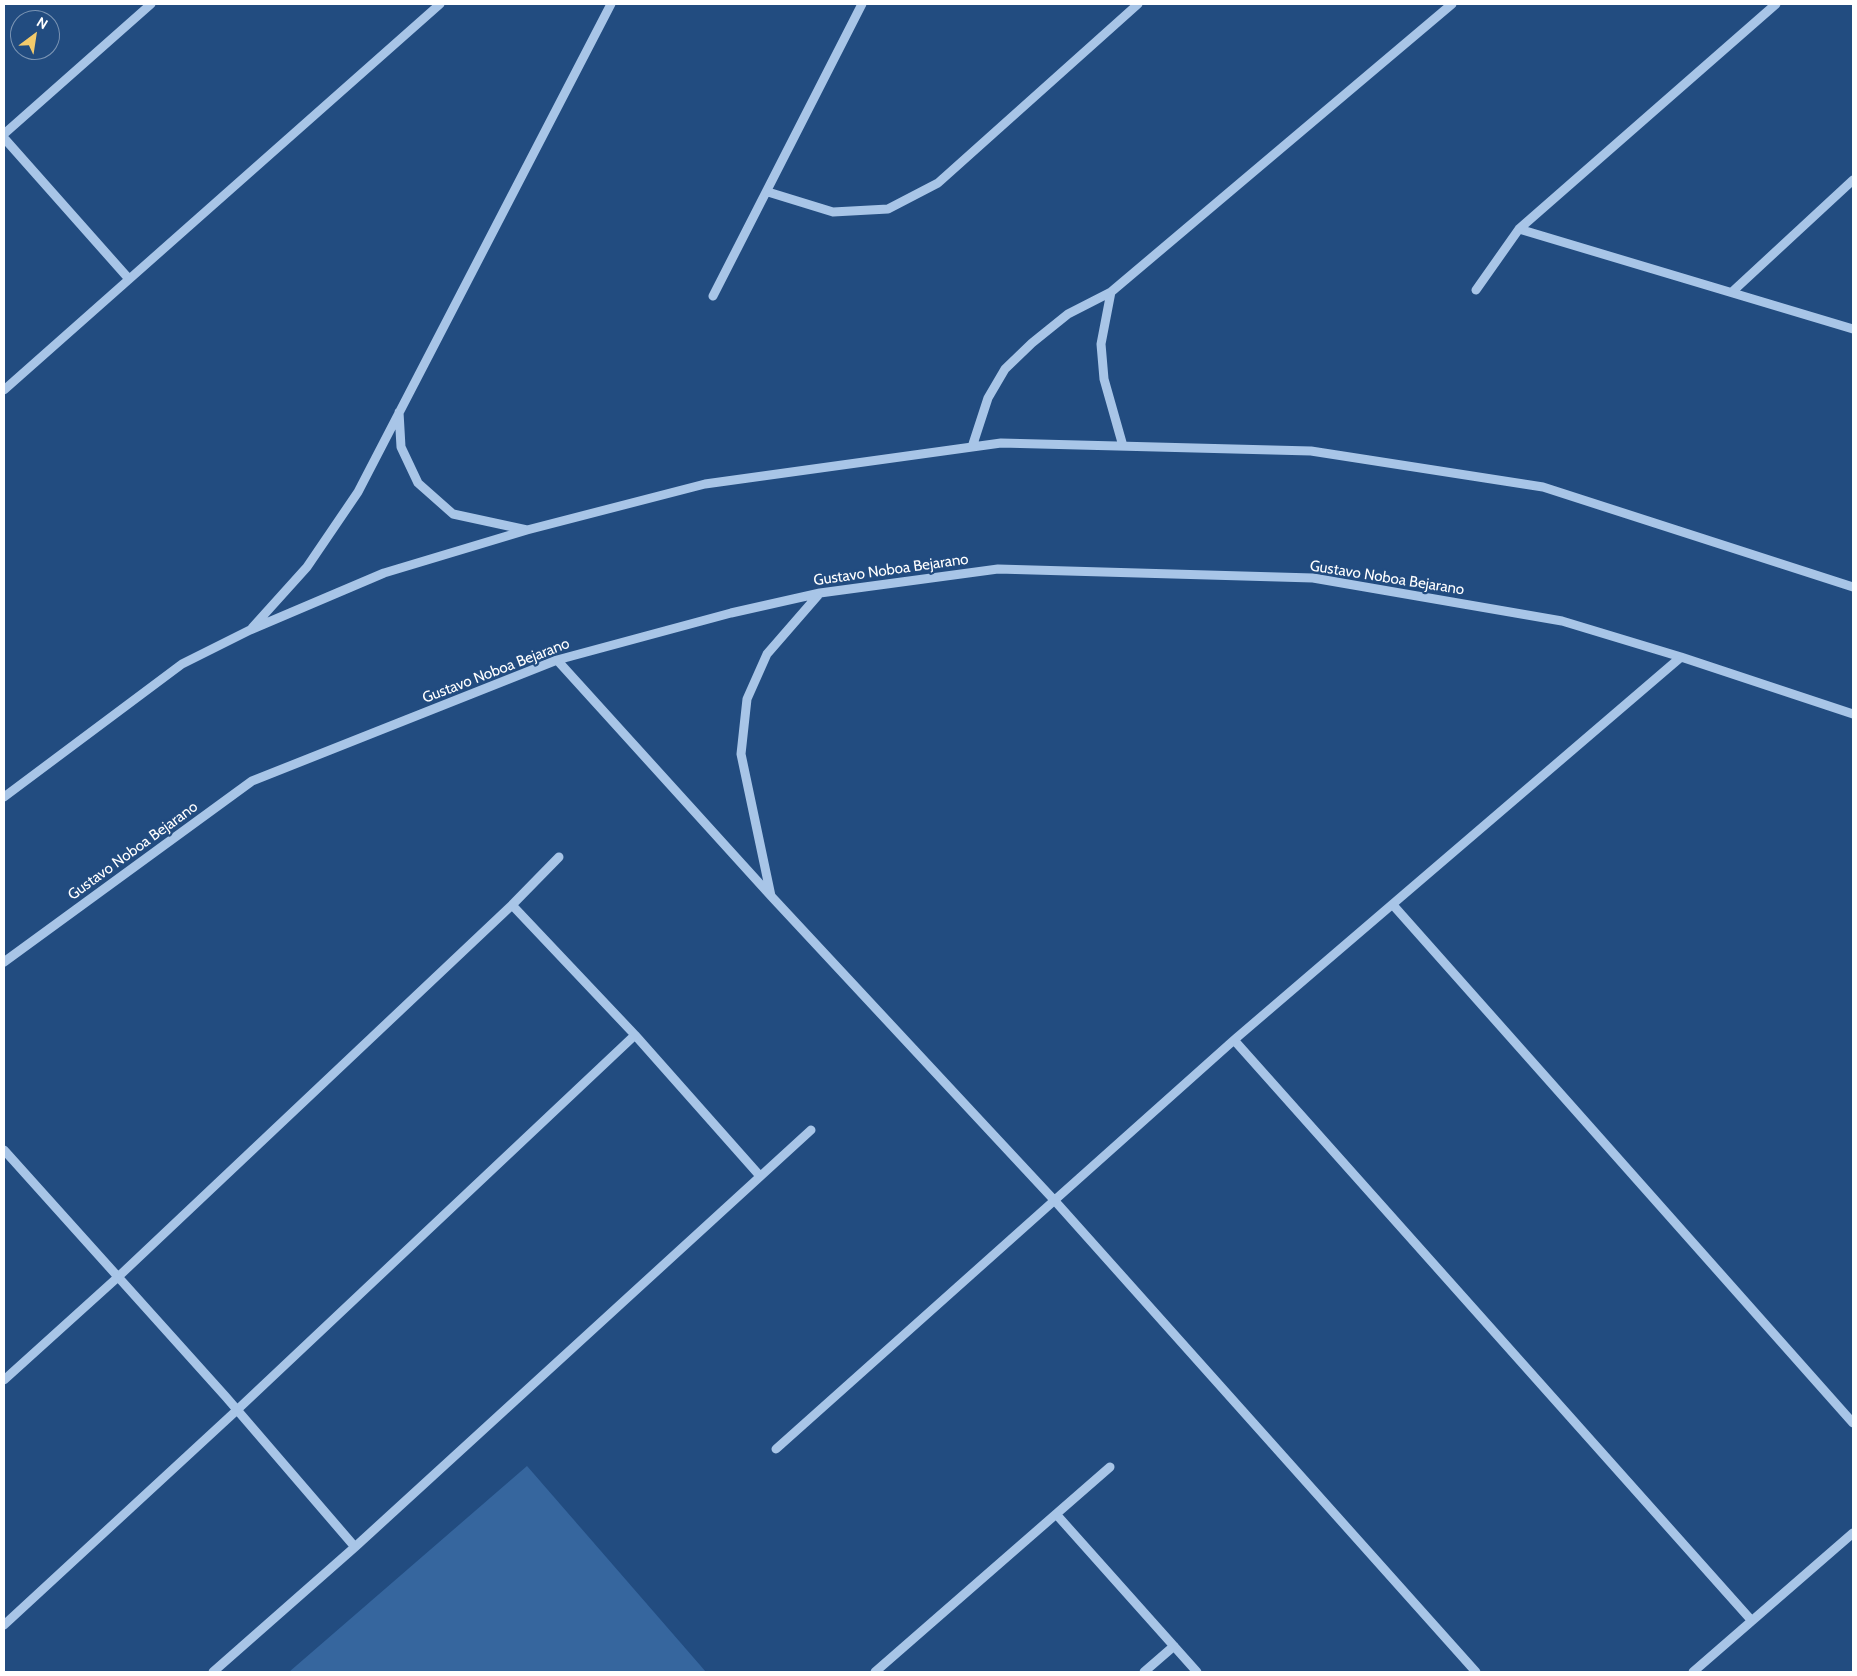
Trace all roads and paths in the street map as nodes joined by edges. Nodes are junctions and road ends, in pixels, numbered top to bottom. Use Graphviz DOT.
graph roads {
  1 [pos="151,4"];
  2 [pos="440,4"];
  3 [pos="610,4"];
  4 [pos="862,4"];
  5 [pos="1138,4"];
  6 [pos="1452,4"];
  7 [pos="1776,4"];
  8 [pos="4,134"];
  9 [pos="4,138"];
  10 [pos="1853,180"];
  11 [pos="768,192"];
  12 [pos="1520,229"];
  13 [pos="129,279"];
  14 [pos="1476,290"];
  15 [pos="1111,292"];
  16 [pos="1732,292"];
  17 [pos="713,296"];
  18 [pos="1853,329"];
  19 [pos="4,390"];
  20 [pos="399,412"];
  21 [pos="1123,446"];
  22 [pos="972,447"];
  23 [pos="527,530"];
  24 [pos="1853,587"];
  25 [pos="820,593"];
  26 [pos="250,630"];
  27 [pos="1681,657"];
  28 [pos="557,660"];
  29 [pos="1853,714"];
  30 [pos="4,797"];
  31 [pos="559,857"];
  32 [pos="771,896"];
  33 [pos="512,905"];
  34 [pos="1392,905"];
  35 [pos="4,962"];
  36 [pos="635,1036"];
  37 [pos="1234,1040"];
  38 [pos="812,1130"];
  39 [pos="4,1150"];
  40 [pos="760,1176"];
  41 [pos="1055,1201"];
  42 [pos="118,1277"];
  43 [pos="4,1380"];
  44 [pos="238,1410"];
  45 [pos="1853,1423"];
  46 [pos="776,1449"];
  47 [pos="1110,1467"];
  48 [pos="1056,1514"];
  49 [pos="1853,1533"];
  50 [pos="355,1547"];
  51 [pos="1752,1621"];
  52 [pos="4,1625"];
  53 [pos="1174,1646"];
  54 [pos="213,1672"];
  55 [pos="875,1672"];
  56 [pos="1144,1672"];
  57 [pos="1197,1672"];
  58 [pos="1476,1672"];
  59 [pos="1693,1672"];
  1 -- 8 [label="street"];
  2 -- 13 [label="street"];
  3 -- 20 [label="street"];
  4 -- 11 [label="street"];
  5 -- 11 [label="street"];
  6 -- 15 [label="street"];
  7 -- 12 [label="street"];
  9 -- 13 [label="street"];
  10 -- 16 [label="street"];
  11 -- 17 [label="street"];
  12 -- 14 [label="street"];
  12 -- 16 [label="street"];
  13 -- 19 [label="street"];
  15 -- 21 [label="street"];
  15 -- 22 [label="street"];
  16 -- 18 [label="street"];
  20 -- 23 [label="street"];
  20 -- 26 [label="street"];
  21 -- 22 [label="street"];
  21 -- 24 [label="street"];
  22 -- 23 [label="street"];
  23 -- 26 [label="street"];
  25 -- 27 [label="street, Gustavo Noboa Bejarano"];
  25 -- 28 [label="street, Gustavo Noboa Bejarano"];
  25 -- 32 [label="street"];
  26 -- 30 [label="street"];
  27 -- 29 [label="street, Gustavo Noboa Bejarano"];
  27 -- 34 [label="street"];
  28 -- 32 [label="street"];
  28 -- 35 [label="street, Gustavo Noboa Bejarano"];
  31 -- 33 [label="street"];
  32 -- 41 [label="street"];
  33 -- 36 [label="street"];
  33 -- 42 [label="street"];
  34 -- 37 [label="street"];
  34 -- 45 [label="street"];
  36 -- 40 [label="street"];
  36 -- 44 [label="street"];
  37 -- 41 [label="street"];
  37 -- 51 [label="street"];
  38 -- 40 [label="street"];
  39 -- 42 [label="street"];
  40 -- 50 [label="street"];
  41 -- 46 [label="street"];
  41 -- 58 [label="street"];
  42 -- 43 [label="street"];
  42 -- 44 [label="street"];
  44 -- 50 [label="street"];
  44 -- 52 [label="street"];
  47 -- 48 [label="street"];
  48 -- 53 [label="street"];
  48 -- 55 [label="street"];
  49 -- 51 [label="street"];
  50 -- 54 [label="street"];
  51 -- 59 [label="street"];
  53 -- 56 [label="street"];
  53 -- 57 [label="street"];
}
